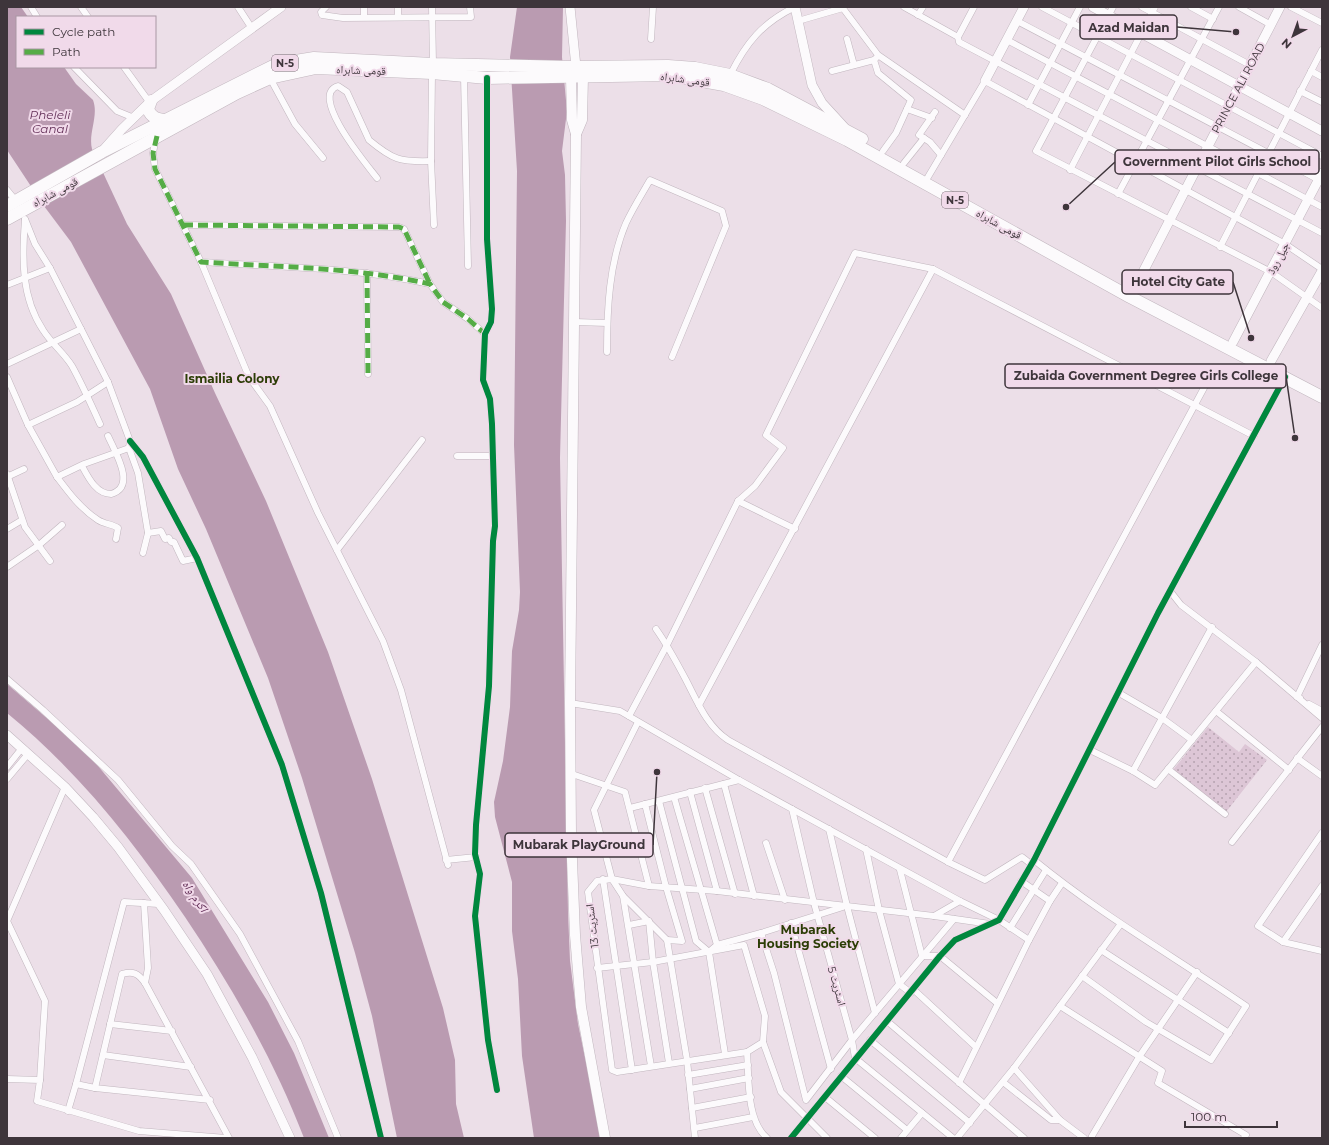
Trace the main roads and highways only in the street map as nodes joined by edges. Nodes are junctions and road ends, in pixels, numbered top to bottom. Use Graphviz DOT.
graph roads {
  1 [pos="336,64"];
  2 [pos="433,69"];
  3 [pos="668,70"];
  4 [pos="574,73"];
  5 [pos="150,102"];
  6 [pos="174,119"];
  7 [pos="19,207"];
  8 [pos="7,219"];
  9 [pos="1132,294"];
  10 [pos="1202,330"];
  11 [pos="1322,388"];
  12 [pos="1322,397"];
  13 [pos="604,1138"];
  1 -- 2 [label="highway, قومی شاہراہ / N-5"];
  1 -- 6 [label="highway, قومی شاہراہ / N-5"];
  1 -- 6 [label="highway, قومی شاہراہ / N-5"];
  2 -- 4 [label="highway, قومی شاہراہ / N-5"];
  2 -- 4 [label="highway, قومی شاہراہ / N-5"];
  3 -- 4 [label="highway, قومی شاہراہ / N-5"];
  3 -- 9 [label="highway, قومی شاہراہ / N-5"];
  3 -- 9 [label="highway, قومی شاہراہ / N-5"];
  4 -- 13 [label="main road"];
  5 -- 6 [label="highway"];
  6 -- 7 [label="highway, قومی شاہراہ / N-5"];
  6 -- 7 [label="highway, قومی شاہراہ / N-5"];
  7 -- 8 [label="highway, قومی شاہراہ / N-5"];
  9 -- 10 [label="highway, قومی شاہراہ / N-5"];
  10 -- 11 [label="highway, قومی شاہراہ / N-5"];
  10 -- 12 [label="highway, قومی شاہراہ / N-5"];
}
